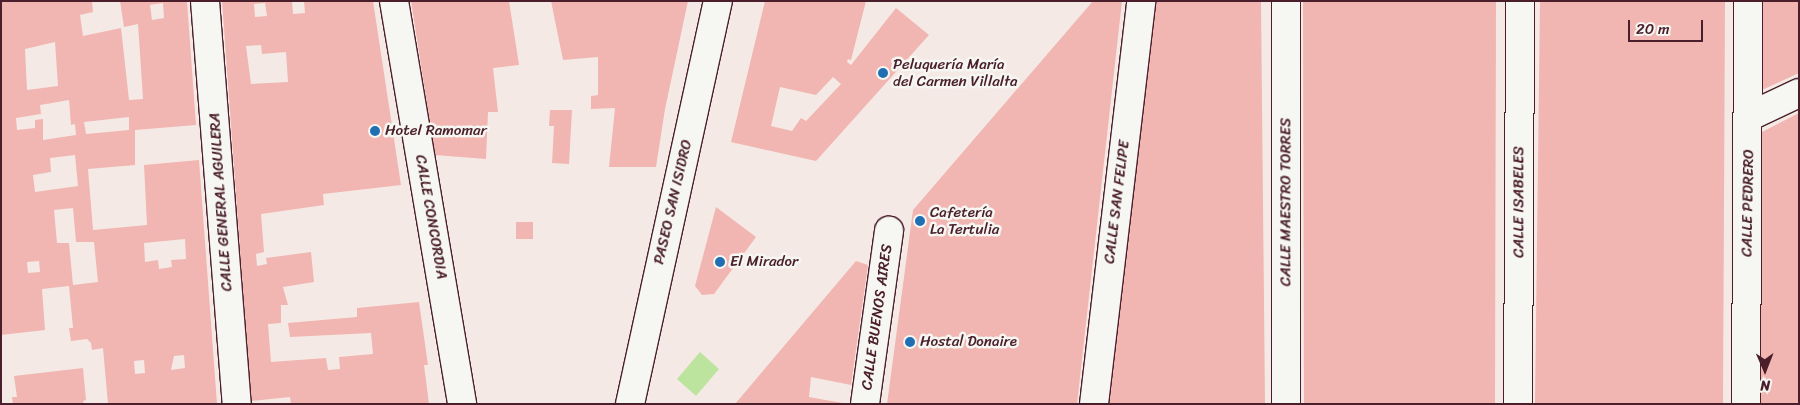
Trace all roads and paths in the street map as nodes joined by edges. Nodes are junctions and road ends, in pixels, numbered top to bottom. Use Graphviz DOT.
graph roads {
  1 [pos="205,1"];
  2 [pos="394,1"];
  3 [pos="718,1"];
  4 [pos="1141,1"];
  5 [pos="1286,1"];
  6 [pos="1520,1"];
  7 [pos="1748,1"];
  8 [pos="1799,93"];
  9 [pos="1748,117"];
  10 [pos="889,231"];
  11 [pos="236,404"];
  12 [pos="462,404"];
  13 [pos="630,404"];
  14 [pos="865,404"];
  15 [pos="1094,404"];
  16 [pos="1286,404"];
  17 [pos="1518,404"];
  18 [pos="1746,404"];
  1 -- 11 [label="street, CALLE GENERAL AGUILERA"];
  2 -- 12 [label="street, CALLE CONCORDIA"];
  3 -- 13 [label="street, PASEO SAN ISIDRO"];
  4 -- 15 [label="street, CALLE SAN FELIPE"];
  5 -- 16 [label="street, CALLE MAESTRO TORRES"];
  6 -- 17 [label="street, CALLE ISABELES"];
  7 -- 9 [label="street, CALLE PEDRERO"];
  8 -- 9 [label="street"];
  9 -- 18 [label="street, CALLE PEDRERO"];
  10 -- 14 [label="street, CALLE BUENOS AIRES"];
}
